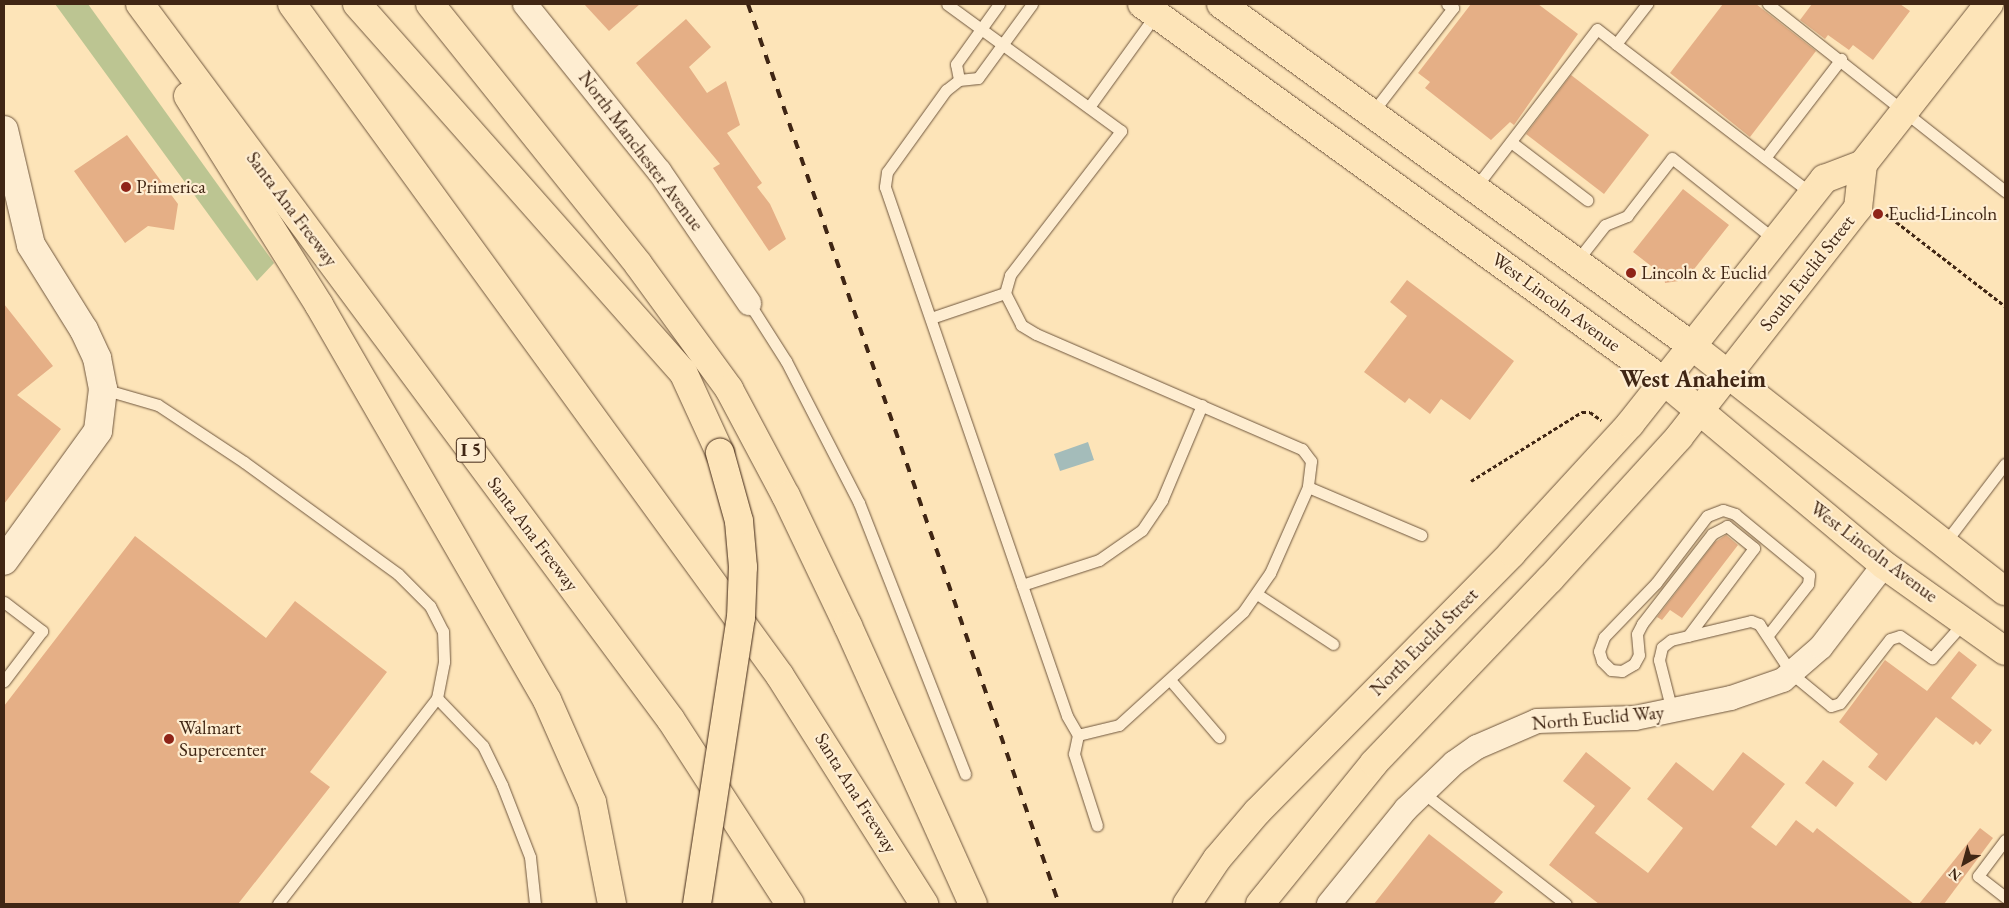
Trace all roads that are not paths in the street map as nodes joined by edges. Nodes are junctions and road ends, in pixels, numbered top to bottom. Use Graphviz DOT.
graph roads {
  1 [pos="131,4"];
  2 [pos="140,4"];
  3 [pos="292,4"];
  4 [pos="357,4"];
  5 [pos="430,4"];
  6 [pos="525,4"];
  7 [pos="947,4"];
  8 [pos="1000,4"];
  9 [pos="1647,4"];
  10 [pos="1769,4"];
  11 [pos="1989,4"];
  12 [pos="1452,5"];
  13 [pos="1026,6"];
  14 [pos="1235,8"];
  15 [pos="1149,9"];
  16 [pos="982,29"];
  17 [pos="1002,44"];
  18 [pos="1616,44"];
  19 [pos="1841,59"];
  20 [pos="959,80"];
  21 [pos="1089,107"];
  22 [pos="1905,112"];
  23 [pos="1372,113"];
  24 [pos="4,130"];
  25 [pos="1511,142"];
  26 [pos="1766,158"];
  27 [pos="1863,164"];
  28 [pos="1476,188"];
  29 [pos="2005,191"];
  30 [pos="1812,194"];
  31 [pos="1587,200"];
  32 [pos="1776,240"];
  33 [pos="1576,262"];
  34 [pos="1005,294"];
  35 [pos="749,303"];
  36 [pos="931,318"];
  37 [pos="1692,346"];
  38 [pos="1728,373"];
  39 [pos="1665,382"];
  40 [pos="103,389"];
  41 [pos="1202,405"];
  42 [pos="1700,411"];
  43 [pos="2005,464"];
  44 [pos="1308,486"];
  45 [pos="1421,535"];
  46 [pos="1944,544"];
  47 [pos="5,554"];
  48 [pos="1884,565"];
  49 [pos="1022,585"];
  50 [pos="2005,592"];
  51 [pos="1257,594"];
  52 [pos="4,602"];
  53 [pos="1965,621"];
  54 [pos="1768,635"];
  55 [pos="1688,636"];
  56 [pos="1333,644"];
  57 [pos="2005,651"];
  58 [pos="1792,674"];
  59 [pos="4,681"];
  60 [pos="1171,681"];
  61 [pos="437,698"];
  62 [pos="1672,711"];
  63 [pos="1078,735"];
  64 [pos="1219,737"];
  65 [pos="965,774"];
  66 [pos="1422,792"];
  67 [pos="1096,825"];
  68 [pos="2005,840"];
  69 [pos="2005,897"];
  70 [pos="278,904"];
  71 [pos="535,904"];
  72 [pos="612,904"];
  73 [pos="697,904"];
  74 [pos="790,904"];
  75 [pos="924,904"];
  76 [pos="973,904"];
  77 [pos="1187,904"];
  78 [pos="1260,904"];
  79 [pos="1329,904"];
  80 [pos="1566,904"];
  1 -- 72 [label="main road"];
  2 -- 74 [label="main road, Santa Ana Freeway / I 5"];
  3 -- 75 [label="main road, Santa Ana Freeway"];
  4 -- 73 [label="main road, bridge"];
  5 -- 76 [label="main road"];
  6 -- 35 [label="street, North Manchester Avenue"];
  7 -- 16 [label="lane"];
  8 -- 16 [label="lane"];
  9 -- 18 [label="lane"];
  10 -- 19 [label="lane"];
  11 -- 22 [label="main road"];
  12 -- 23 [label="lane"];
  13 -- 17 [label="lane"];
  14 -- 23 [label="main road"];
  15 -- 21 [label="lane"];
  15 -- 39 [label="main road, West Lincoln Avenue"];
  16 -- 17 [label="lane"];
  16 -- 20 [label="lane"];
  17 -- 20 [label="lane"];
  17 -- 21 [label="lane"];
  18 -- 25 [label="lane"];
  18 -- 26 [label="lane"];
  19 -- 22 [label="lane"];
  19 -- 26 [label="lane"];
  20 -- 36 [label="lane"];
  21 -- 34 [label="lane"];
  22 -- 27 [label="main road"];
  22 -- 29 [label="lane"];
  23 -- 28 [label="main road"];
  24 -- 40 [label="street"];
  25 -- 28 [label="lane"];
  25 -- 31 [label="lane"];
  26 -- 30 [label="lane"];
  27 -- 30 [label="main road"];
  27 -- 38 [label="main road, South Euclid Street"];
  28 -- 33 [label="main road"];
  30 -- 32 [label="main road"];
  32 -- 33 [label="lane"];
  32 -- 37 [label="main road"];
  33 -- 37 [label="main road"];
  34 -- 36 [label="lane"];
  34 -- 41 [label="lane"];
  35 -- 65 [label="lane"];
  36 -- 49 [label="lane"];
  37 -- 38 [label="main road"];
  37 -- 39 [label="main road"];
  38 -- 42 [label="main road"];
  38 -- 46 [label="main road"];
  39 -- 42 [label="main road, West Lincoln Avenue"];
  39 -- 77 [label="main road, North Euclid Street"];
  40 -- 47 [label="street"];
  40 -- 61 [label="lane"];
  41 -- 44 [label="lane"];
  41 -- 49 [label="lane"];
  42 -- 48 [label="main road, West Lincoln Avenue"];
  42 -- 78 [label="main road"];
  43 -- 46 [label="lane"];
  44 -- 45 [label="lane"];
  44 -- 51 [label="lane"];
  46 -- 50 [label="main road"];
  48 -- 53 [label="main road, West Lincoln Avenue"];
  48 -- 58 [label="street, North Euclid Way"];
  49 -- 63 [label="lane"];
  51 -- 56 [label="lane"];
  51 -- 60 [label="lane"];
  52 -- 59 [label="lane"];
  53 -- 57 [label="main road, West Lincoln Avenue"];
  53 -- 58 [label="lane"];
  54 -- 55 [label="lane"];
  54 -- 55 [label="lane"];
  54 -- 58 [label="lane"];
  55 -- 62 [label="lane"];
  58 -- 62 [label="street, North Euclid Way"];
  60 -- 63 [label="lane"];
  60 -- 64 [label="lane"];
  61 -- 70 [label="lane"];
  61 -- 71 [label="lane"];
  62 -- 66 [label="street, North Euclid Way"];
  63 -- 67 [label="lane"];
  66 -- 79 [label="street, North Euclid Way"];
  66 -- 80 [label="lane"];
  68 -- 69 [label="lane"];
}
